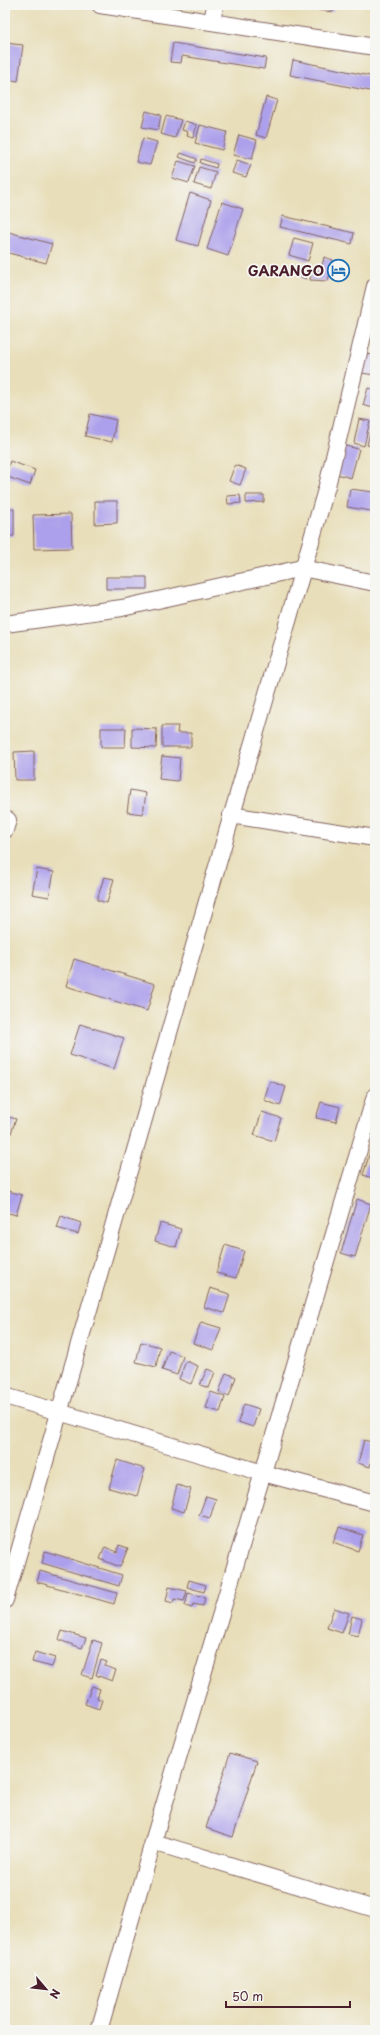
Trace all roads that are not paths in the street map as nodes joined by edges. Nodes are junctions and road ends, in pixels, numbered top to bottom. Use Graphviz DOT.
graph roads {
  1 [pos="100,5"];
  2 [pos="215,5"];
  3 [pos="212,22"];
  4 [pos="375,47"];
  5 [pos="374,292"];
  6 [pos="302,568"];
  7 [pos="375,583"];
  8 [pos="5,624"];
  9 [pos="231,815"];
  10 [pos="375,838"];
  11 [pos="374,1100"];
  12 [pos="5,1396"];
  13 [pos="58,1412"];
  14 [pos="263,1473"];
  15 [pos="375,1503"];
  16 [pos="5,1600"];
  17 [pos="153,1842"];
  18 [pos="375,1909"];
  19 [pos="100,2026"];
  1 -- 3 [label="street"];
  2 -- 3 [label="street"];
  3 -- 4 [label="street"];
  5 -- 6 [label="street"];
  6 -- 7 [label="street"];
  6 -- 8 [label="street"];
  6 -- 9 [label="street"];
  9 -- 10 [label="street"];
  9 -- 13 [label="street"];
  11 -- 14 [label="street"];
  12 -- 13 [label="street"];
  13 -- 14 [label="street"];
  13 -- 16 [label="street"];
  14 -- 15 [label="street"];
  14 -- 17 [label="street"];
  17 -- 18 [label="street"];
  17 -- 19 [label="street"];
}
